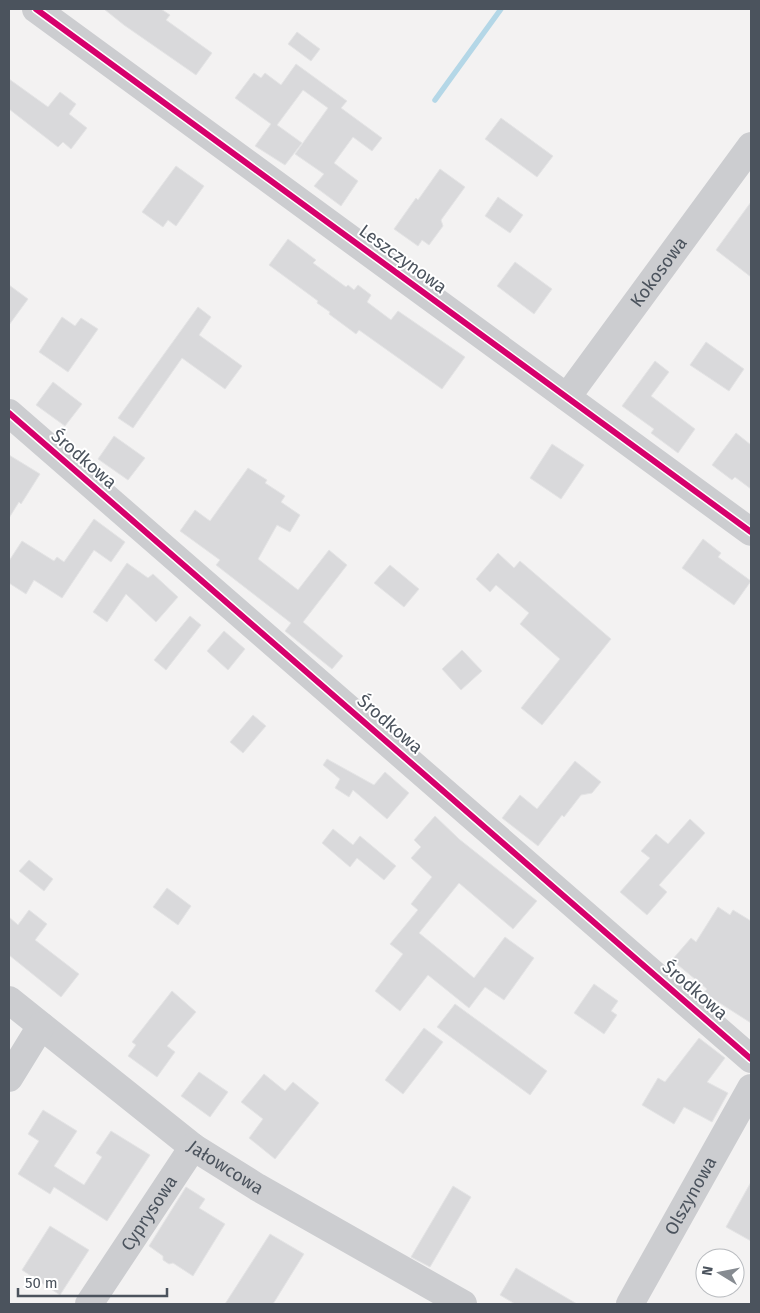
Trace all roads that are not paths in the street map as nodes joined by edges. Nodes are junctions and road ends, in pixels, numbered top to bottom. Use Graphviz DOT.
graph roads {
  1 [pos="36,9"];
  2 [pos="751,146"];
  3 [pos="567,397"];
  4 [pos="9,413"];
  5 [pos="751,532"];
  6 [pos="9,1000"];
  7 [pos="41,1026"];
  8 [pos="751,1059"];
  9 [pos="9,1078"];
  10 [pos="751,1088"];
  11 [pos="193,1147"];
  12 [pos="89,1304"];
  13 [pos="463,1304"];
  14 [pos="630,1304"];
  1 -- 3 [label="street, Leszczynowa"];
  2 -- 3 [label="street, Kokosowa"];
  3 -- 5 [label="street, Leszczynowa"];
  4 -- 8 [label="street, Środkowa"];
  6 -- 7 [label="street, Jałowcowa"];
  7 -- 9 [label="street"];
  7 -- 11 [label="street, Jałowcowa"];
  10 -- 14 [label="street, Olszynowa"];
  11 -- 12 [label="street, Cyprysowa"];
  11 -- 13 [label="street, Jałowcowa"];
}
